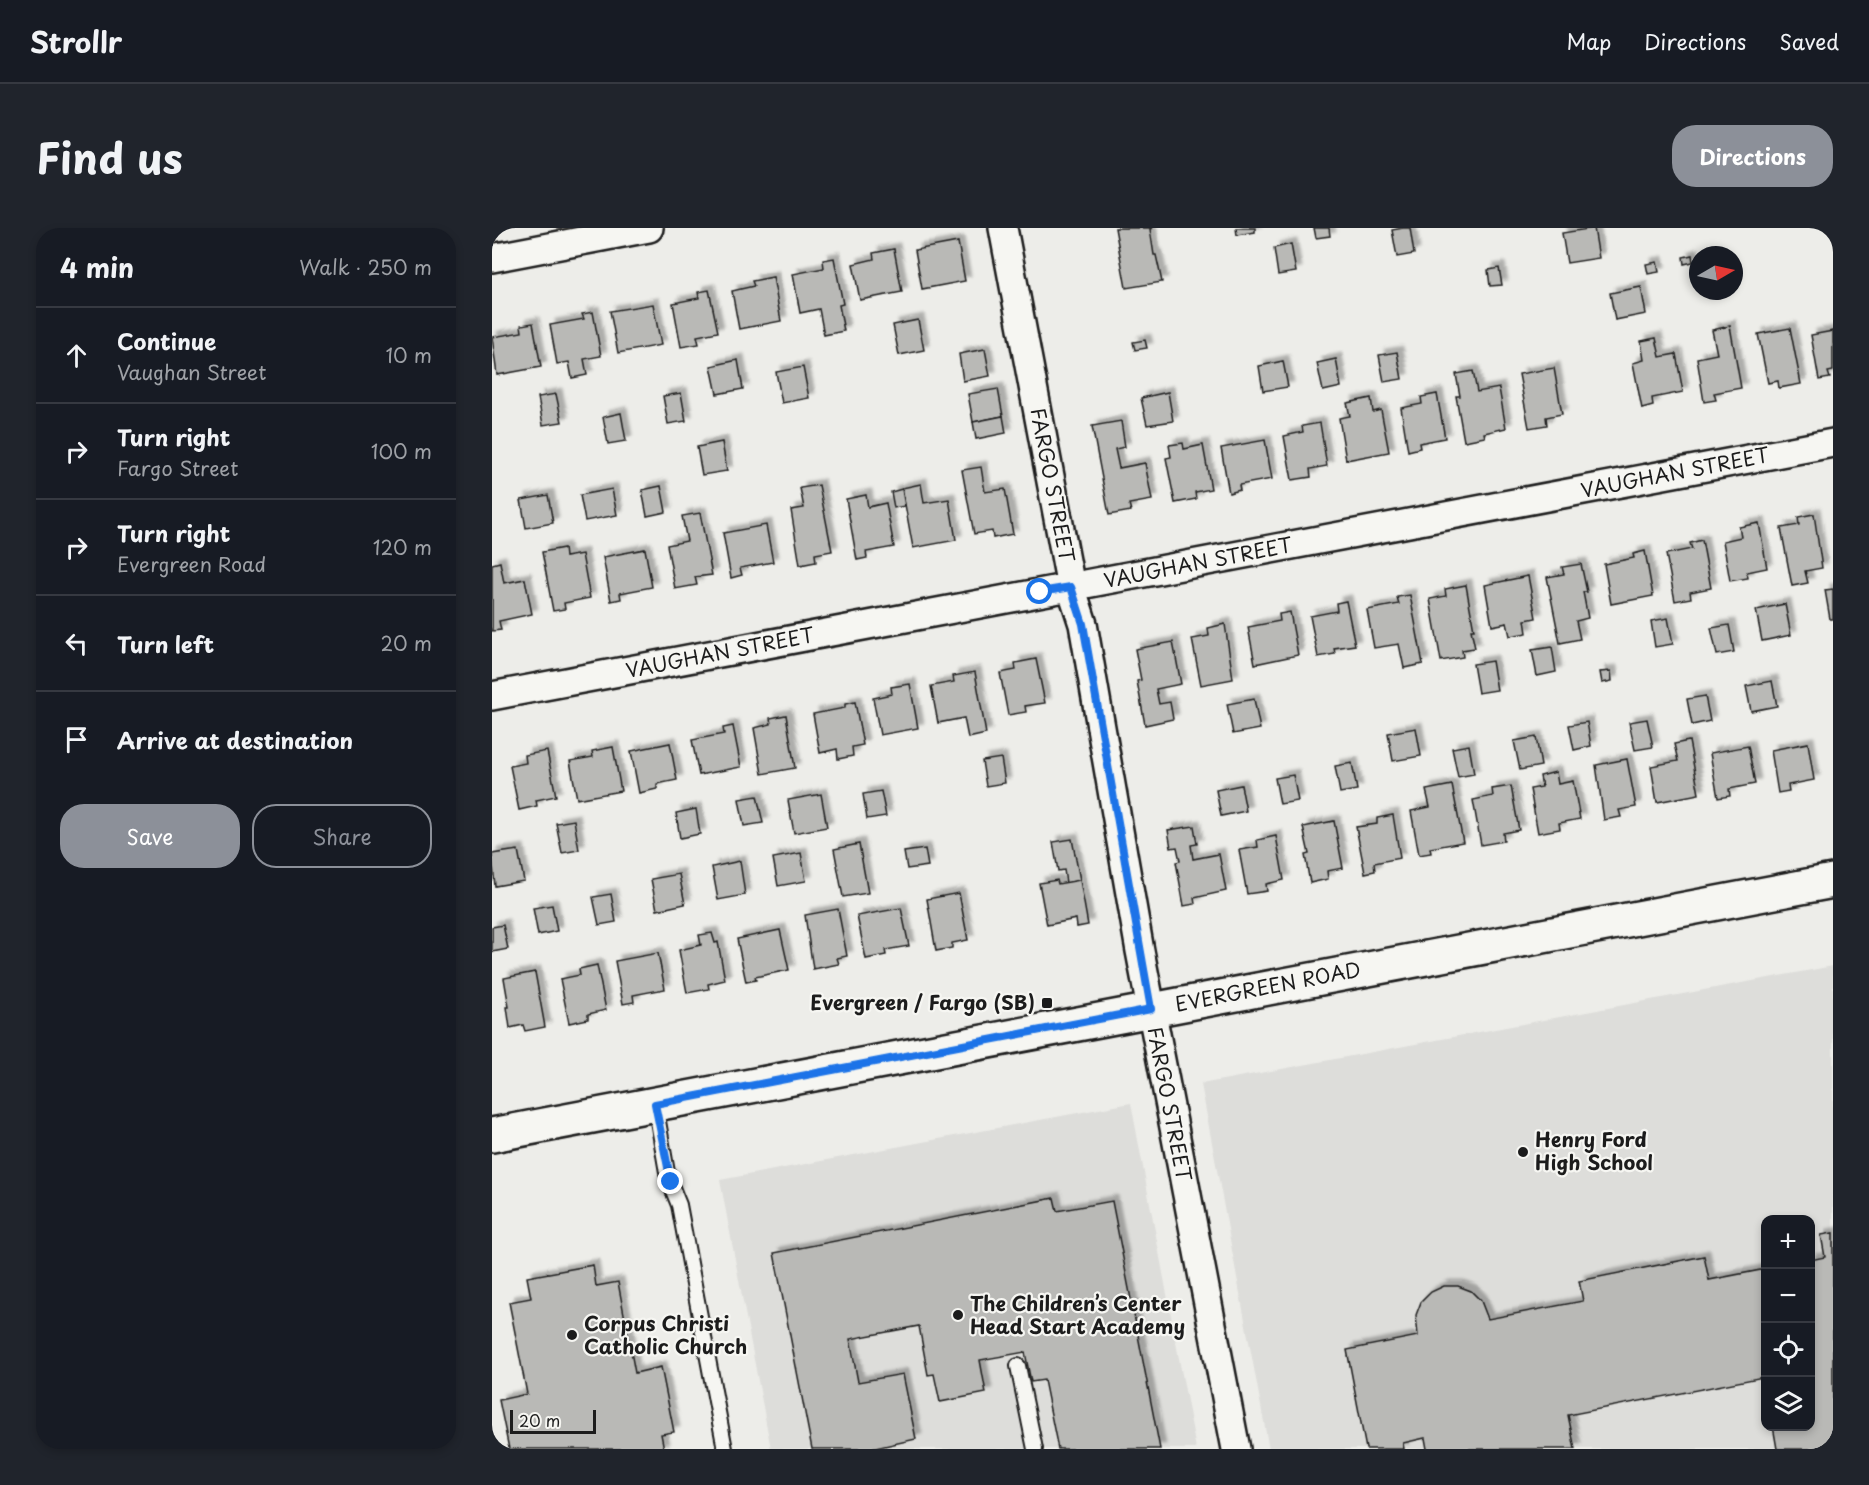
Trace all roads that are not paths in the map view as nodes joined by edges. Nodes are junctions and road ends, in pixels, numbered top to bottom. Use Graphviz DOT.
graph roads {
  1 [pos="649,228"];
  2 [pos="1003,228"];
  3 [pos="492,258"];
  4 [pos="1833,443"];
  5 [pos="1071,587"];
  6 [pos="492,696"];
  7 [pos="1833,881"];
  8 [pos="1151,1009"];
  9 [pos="655,1104"];
  10 [pos="492,1135"];
  11 [pos="1018,1365"];
  12 [pos="725,1449"];
  13 [pos="1035,1449"];
  14 [pos="1236,1449"];
  1 -- 3 [label="street"];
  2 -- 5 [label="street, FARGO STREET"];
  4 -- 5 [label="street, VAUGHAN STREET"];
  5 -- 6 [label="street, VAUGHAN STREET"];
  5 -- 8 [label="street, FARGO STREET"];
  7 -- 8 [label="street, EVERGREEN ROAD"];
  8 -- 9 [label="street, EVERGREEN ROAD"];
  8 -- 14 [label="street, FARGO STREET"];
  9 -- 10 [label="street, EVERGREEN ROAD"];
  9 -- 12 [label="lane"];
  11 -- 13 [label="lane"];
}
